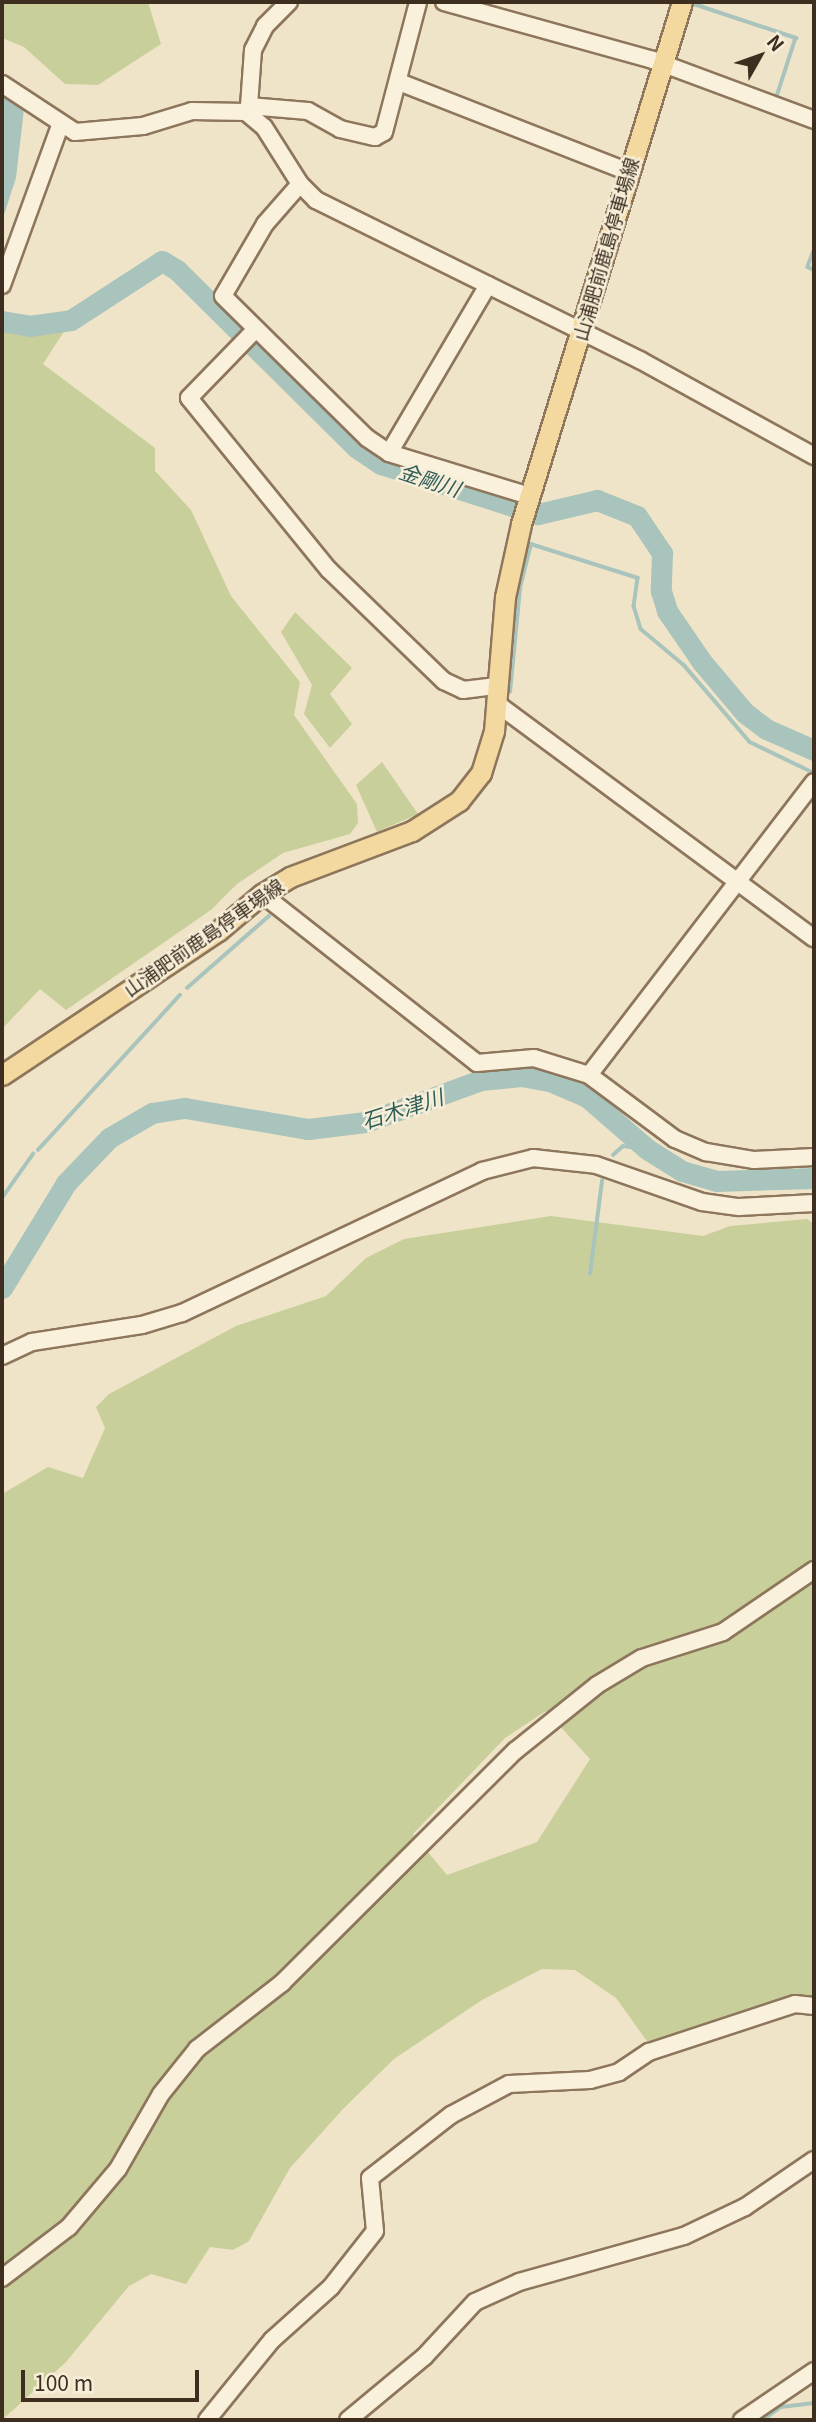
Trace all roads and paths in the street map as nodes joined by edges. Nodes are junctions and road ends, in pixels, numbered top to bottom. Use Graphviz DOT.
graph roads {
  1 [pos="289,2"];
  2 [pos="418,2"];
  3 [pos="444,2"];
  4 [pos="682,2"];
  5 [pos="663,66"];
  6 [pos="399,82"];
  7 [pos="2,84"];
  8 [pos="248,109"];
  9 [pos="814,120"];
  10 [pos="60,127"];
  11 [pos="626,171"];
  12 [pos="300,184"];
  13 [pos="2,285"];
  14 [pos="488,285"];
  15 [pos="256,329"];
  16 [pos="581,333"];
  17 [pos="389,453"];
  18 [pos="814,456"];
  19 [pos="530,496"];
  20 [pos="496,694"];
  21 [pos="814,782"];
  22 [pos="738,880"];
  23 [pos="262,894"];
  24 [pos="814,938"];
  25 [pos="2,1075"];
  26 [pos="589,1075"];
  27 [pos="814,1157"];
  28 [pos="814,1203"];
  29 [pos="2,1356"];
  30 [pos="814,1570"];
  31 [pos="814,2006"];
  32 [pos="814,2160"];
  33 [pos="2,2278"];
  34 [pos="814,2371"];
  35 [pos="206,2420"];
  36 [pos="348,2420"];
  37 [pos="742,2420"];
  1 -- 8 [label="street"];
  2 -- 6 [label="street"];
  3 -- 5 [label="street"];
  4 -- 5 [label="main road, 山浦肥前鹿島停車場線"];
  5 -- 9 [label="street"];
  5 -- 11 [label="main road, 山浦肥前鹿島停車場線"];
  6 -- 8 [label="street"];
  6 -- 11 [label="street"];
  7 -- 10 [label="street"];
  8 -- 10 [label="street"];
  8 -- 12 [label="street"];
  10 -- 13 [label="street"];
  11 -- 16 [label="main road, 山浦肥前鹿島停車場線"];
  12 -- 14 [label="street"];
  12 -- 15 [label="street"];
  14 -- 16 [label="street"];
  14 -- 17 [label="street"];
  15 -- 17 [label="street"];
  15 -- 20 [label="street"];
  16 -- 18 [label="street"];
  16 -- 19 [label="main road, 山浦肥前鹿島停車場線"];
  17 -- 19 [label="street"];
  19 -- 20 [label="main road, 山浦肥前鹿島停車場線"];
  20 -- 22 [label="street"];
  20 -- 23 [label="main road, 山浦肥前鹿島停車場線"];
  21 -- 22 [label="street"];
  22 -- 24 [label="street"];
  22 -- 26 [label="street"];
  23 -- 25 [label="main road, 山浦肥前鹿島停車場線"];
  23 -- 26 [label="street"];
  26 -- 27 [label="street"];
  28 -- 29 [label="street"];
  30 -- 33 [label="street"];
  31 -- 35 [label="street"];
  32 -- 36 [label="street"];
  34 -- 37 [label="street"];
}
